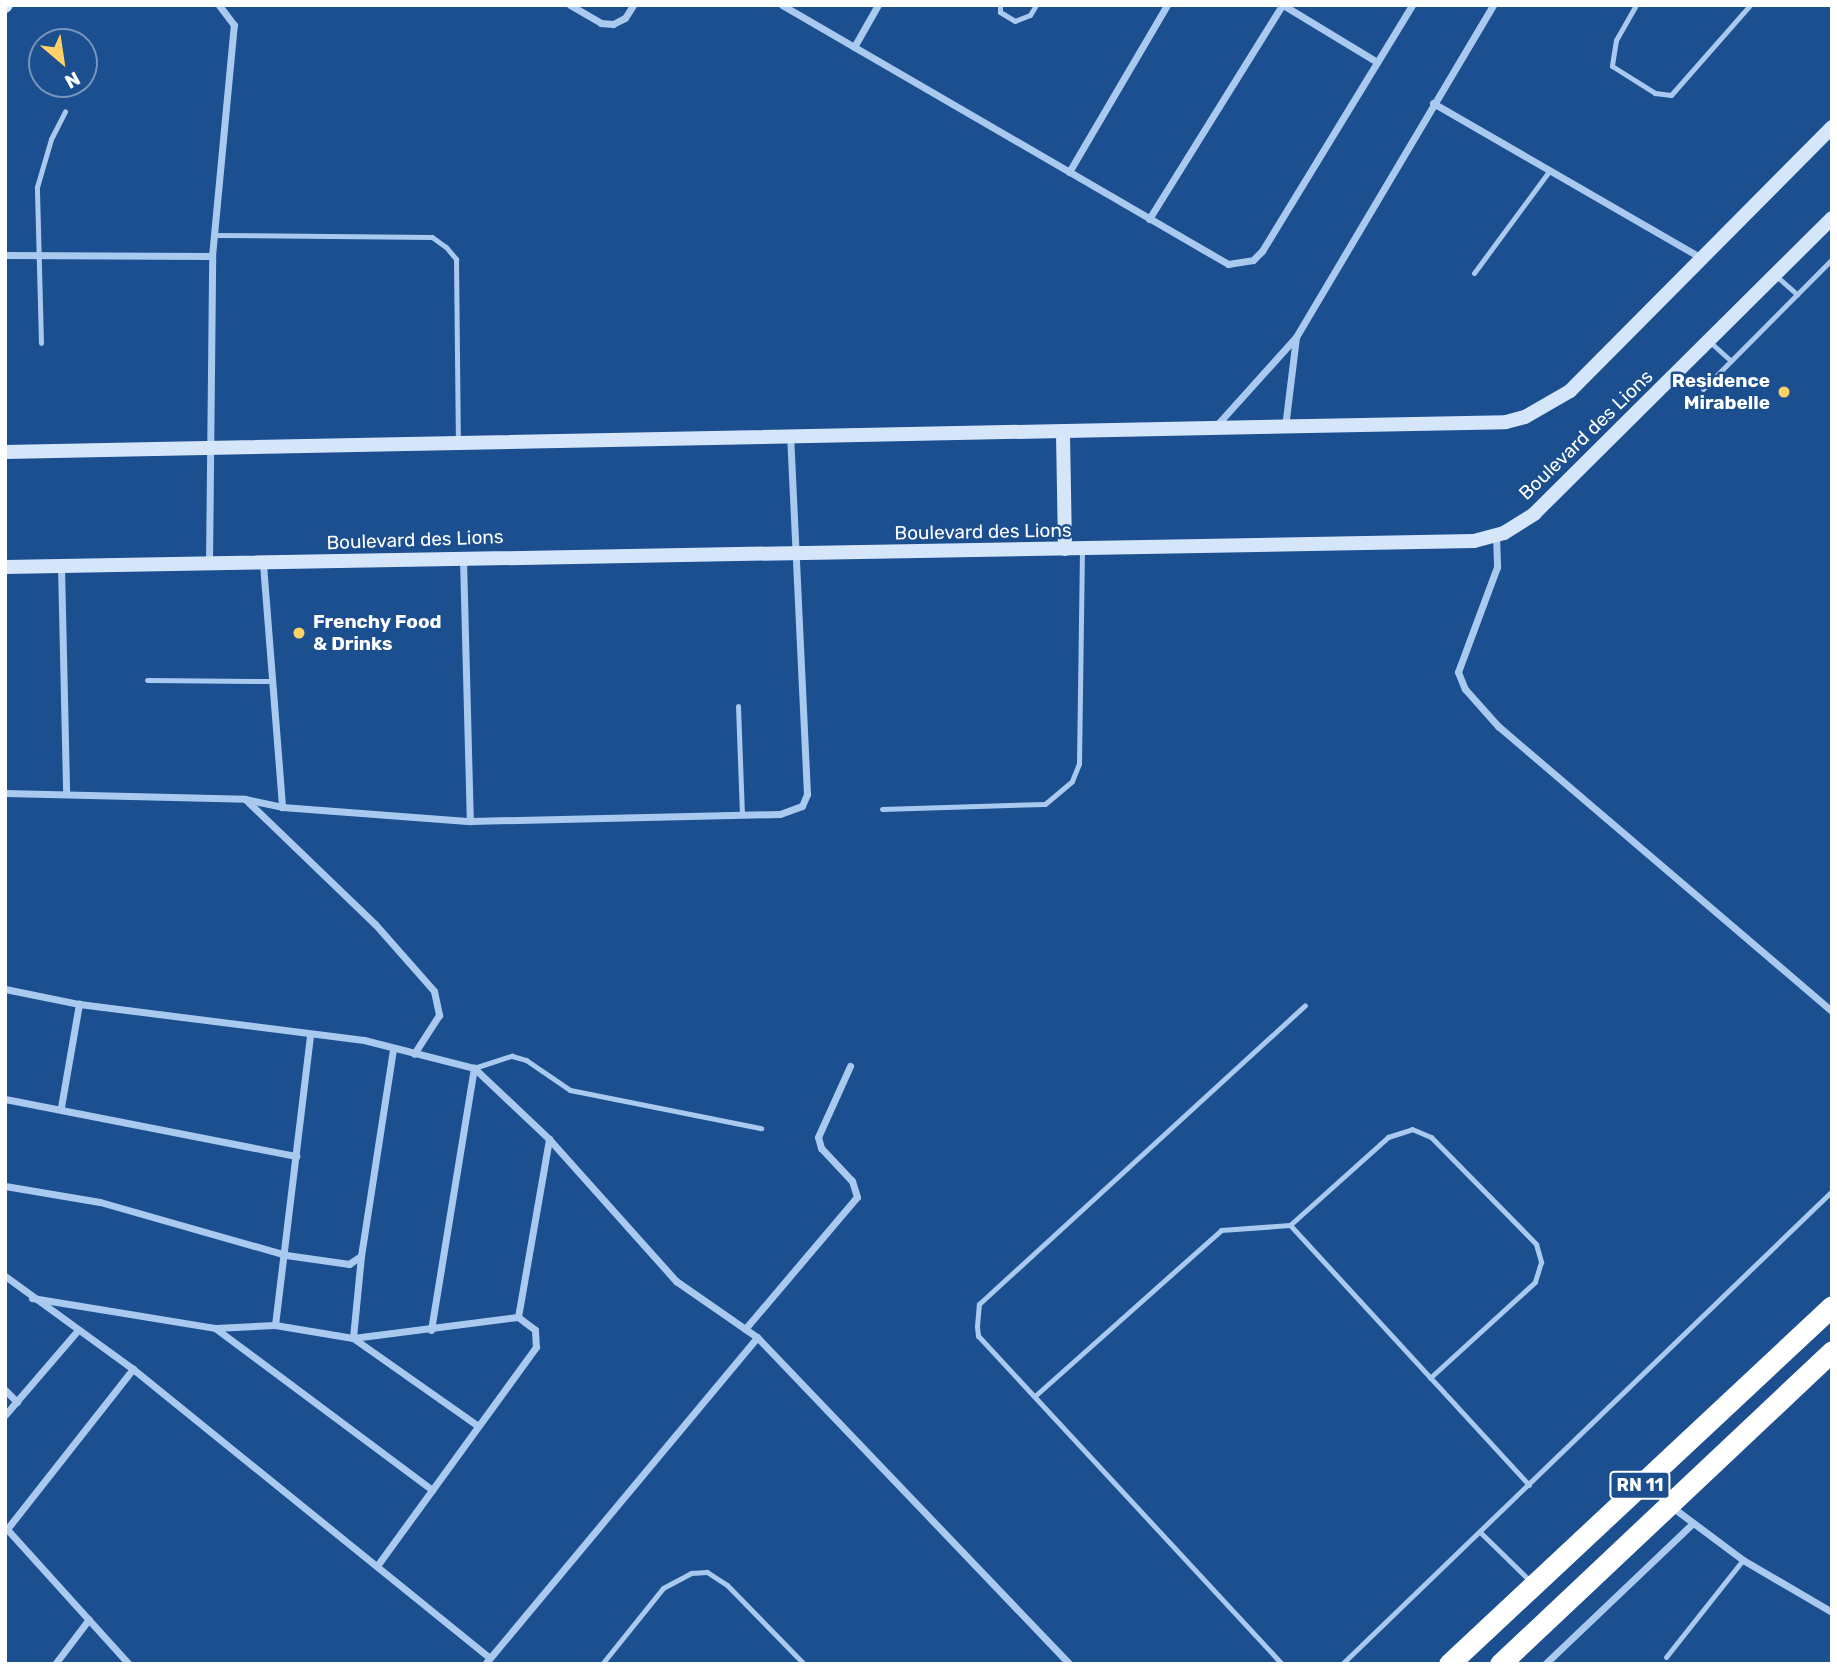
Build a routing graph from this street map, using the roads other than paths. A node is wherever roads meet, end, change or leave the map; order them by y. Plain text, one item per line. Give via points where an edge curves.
1 (219, 5) edge
2 (569, 5) edge
3 (633, 5) edge
4 (782, 5) edge
5 (878, 5) edge
6 (1000, 5) edge
7 (1036, 5) edge
8 (1167, 5) edge
9 (1282, 5) edge
10 (1412, 5) edge
11 (1493, 5) edge
12 (1636, 5) edge
13 (1751, 5) edge
14 (854, 47) junction
15 (1377, 62) junction
16 (1433, 103) junction
17 (65, 111) dead end
18 (1832, 127) edge
19 (1550, 170) junction
20 (1069, 172) junction
21 (1832, 218) edge
22 (1149, 219) junction
23 (214, 235) junction
24 (5, 255) edge
25 (37, 255) junction
26 (212, 256) junction
27 (1703, 259) junction
28 (1832, 260) edge
29 (1474, 273) dead end
30 (1774, 275) junction
31 (1797, 295) junction
32 (1296, 337) junction
33 (1709, 341) junction
34 (41, 343) dead end
35 (1731, 361) junction
36 (1703, 389) dead end
37 (1285, 429) junction
38 (1212, 431) junction
39 (1063, 433) junction
40 (790, 438) junction
41 (458, 443) junction
42 (209, 447) junction
43 (5, 452) edge
44 (1496, 536) junction
45 (1065, 549) junction
46 (1082, 550) junction
47 (795, 553) junction
48 (463, 557) junction
49 (209, 564) junction
50 (263, 564) junction
51 (61, 566) junction
52 (5, 567) edge
53 (147, 680) dead end
54 (269, 681) junction
55 (738, 706) dead end
56 (5, 793) edge
57 (66, 794) junction
58 (245, 799) junction
59 (282, 807) junction
60 (882, 809) dead end
61 (742, 815) junction
62 (470, 821) junction
63 (5, 989) edge
64 (79, 1004) junction
65 (1305, 1005) dead end
66 (1832, 1011) edge
67 (310, 1035) junction
68 (393, 1050) junction
69 (414, 1055) junction
70 (850, 1066) dead end
71 (474, 1068) junction
72 (5, 1099) edge
73 (61, 1107) junction
74 (761, 1128) dead end
75 (549, 1139) junction
76 (296, 1156) junction
77 (5, 1186) edge
78 (1832, 1191) edge
79 (1290, 1225) junction
80 (286, 1255) junction
81 (361, 1256) junction
82 (5, 1276) edge
83 (32, 1298) junction
84 (1832, 1306) edge
85 (519, 1317) junction
86 (275, 1325) junction
87 (215, 1328) junction
88 (745, 1329) junction
89 (78, 1330) junction
90 (430, 1330) junction
91 (757, 1337) junction
92 (353, 1338) junction
93 (1832, 1351) edge
94 (133, 1369) junction
95 (1430, 1378) junction
96 (5, 1391) edge
97 (1036, 1395) junction
98 (17, 1402) junction
99 (5, 1415) edge
100 (477, 1425) junction
101 (1529, 1485) junction
102 (432, 1490) junction
103 (1669, 1505) junction
104 (1693, 1523) junction
105 (6, 1528) edge
106 (1480, 1532) junction
107 (1743, 1560) junction
108 (377, 1566) junction
109 (1533, 1584) junction
110 (1832, 1612) edge
111 (89, 1619) junction
112 (1666, 1657) dead end
113 (487, 1661) edge
114 (55, 1664) edge
115 (129, 1664) edge
116 (602, 1664) edge
117 (804, 1664) edge
118 (1069, 1664) edge
119 (1282, 1664) edge
120 (1342, 1664) edge
121 (1448, 1664) edge
122 (1500, 1664) edge
123 (1545, 1664) edge

1 - 23 street via 234,25
2 - 3 street via 601,23 613,24 625,18
4 - 14 street
5 - 14 street
6 - 7 lane via 1000,12 1015,21 1030,15
8 - 20 street
9 - 15 street
9 - 22 street
10 - 15 street
11 - 16 street
12 - 13 lane via 1616,40 1612,66 1655,93 1671,95
14 - 20 street
15 - 22 street via 1253,260 1228,264
16 - 19 street
16 - 32 street
17 - 25 lane via 37,187
18 - 27 main road
19 - 27 street
19 - 29 lane
20 - 22 street
21 - 30 main road, Boulevard des Lions
23 - 26 street
23 - 41 lane via 432,237 446,247 456,259
24 - 25 street
25 - 26 street
25 - 34 lane
26 - 42 street
27 - 37 main road via 1570,391 1525,417 1485,425
28 - 31 lane
30 - 31 lane
30 - 33 main road, Boulevard des Lions
31 - 35 lane
32 - 37 street
32 - 38 street
33 - 35 lane
33 - 44 main road, Boulevard des Lions via 1534,514
35 - 36 lane
37 - 38 main road
38 - 39 main road
39 - 40 main road
39 - 45 main road
40 - 41 main road
40 - 47 street
41 - 42 main road
42 - 43 main road
42 - 49 street
44 - 46 main road, Boulevard des Lions via 1474,541
44 - 66 street via 1497,567 1458,672 1465,689 1498,726
45 - 46 main road, Boulevard des Lions
45 - 47 main road, Boulevard des Lions
46 - 60 lane via 1079,764 1072,781 1045,804 1026,807
47 - 48 main road, Boulevard des Lions
47 - 61 street via 807,794 802,806 780,814
48 - 50 main road, Boulevard des Lions
48 - 62 street
49 - 50 main road, Boulevard des Lions
49 - 51 main road, Boulevard des Lions
50 - 54 street
51 - 52 main road, Boulevard des Lions
51 - 57 street
53 - 54 lane
54 - 59 street
55 - 61 lane
56 - 57 street
57 - 58 street
58 - 59 street
58 - 69 street via 375,924 434,991 439,1015
59 - 62 street
61 - 62 street
63 - 64 street
64 - 67 street
64 - 73 street
65 - 97 lane via 979,1304 978,1336
67 - 68 street via 364,1040
67 - 76 street
68 - 69 street
68 - 81 street
69 - 71 street
70 - 88 street via 818,1137 821,1148 852,1181 856,1197
71 - 74 lane via 512,1056 526,1060 570,1090
71 - 75 street
71 - 90 street
72 - 73 street
73 - 76 street
75 - 85 street
75 - 88 street via 677,1281
76 - 80 street
77 - 80 street via 100,1202
78 - 101 lane
79 - 95 lane
79 - 95 lane via 1388,1137 1412,1129 1431,1137 1536,1244 1541,1262 1535,1282
79 - 97 lane via 1221,1230
80 - 81 street via 339,1266
80 - 86 street
81 - 92 street
82 - 83 street
83 - 87 street
83 - 89 street
84 - 109 highway, RN 11
85 - 90 street
85 - 100 street via 535,1329 537,1347
86 - 87 street
86 - 92 street
87 - 102 street
88 - 91 street
89 - 94 street
89 - 98 street
90 - 92 street
91 - 113 street
91 - 118 street
92 - 100 street
93 - 103 highway, RN 11
94 - 105 street
94 - 108 street
95 - 101 lane
96 - 98 street
97 - 119 lane
98 - 99 street
100 - 102 street
101 - 106 lane
102 - 108 street
103 - 104 street
103 - 122 highway, RN 11
104 - 107 street
104 - 123 street
105 - 111 street
106 - 109 lane
106 - 120 lane
107 - 110 street
107 - 112 lane
108 - 113 street
109 - 121 highway, RN 11
111 - 114 street
111 - 115 street
116 - 117 lane via 663,1588 691,1573 707,1572 727,1585

